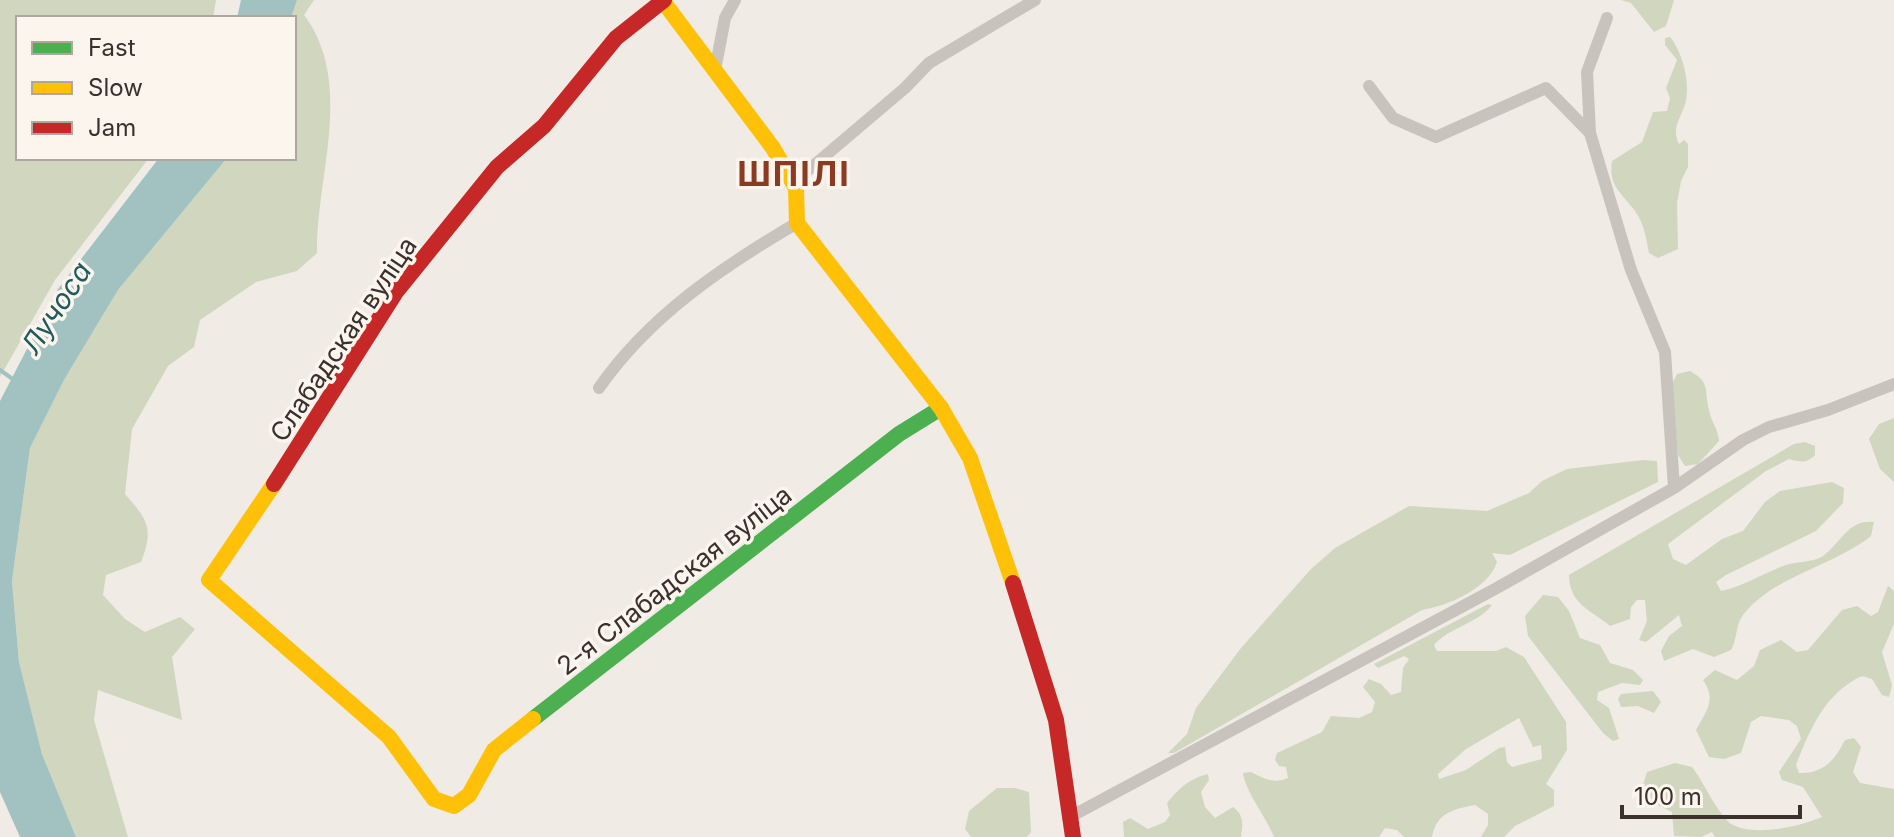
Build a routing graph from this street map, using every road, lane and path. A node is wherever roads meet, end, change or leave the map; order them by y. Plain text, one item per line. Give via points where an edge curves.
1 (663, 0) edge
2 (735, 0) edge
3 (1035, 0) edge
4 (1607, 18) dead end
5 (715, 70) junction
6 (1369, 86) dead end
7 (1590, 133) junction
8 (796, 188) junction
9 (797, 223) junction
10 (1894, 384) edge
11 (599, 388) dead end
12 (941, 408) junction
13 (1674, 488) junction
14 (454, 806) joint
15 (1068, 818) junction
16 (1073, 837) edge

1 - 5 street
1 - 14 street, Слабадская вуліца via 616,38 544,126 497,167 396,292 319,418 209,580 389,737 434,799
2 - 5 street via 725,18
3 - 8 street via 929,63 806,172
4 - 7 street via 1587,72
5 - 8 street
6 - 7 street via 1393,118 1436,137 1546,88
7 - 13 street via 1631,270 1665,352
8 - 9 street
9 - 11 street via 668,311 626,349
9 - 12 street
10 - 13 street via 1769,427
12 - 14 street, 2-я Слабадская вуліца via 899,434 494,750 469,795
12 - 15 street via 970,458 1041,663 1056,720
13 - 15 street
15 - 16 street

